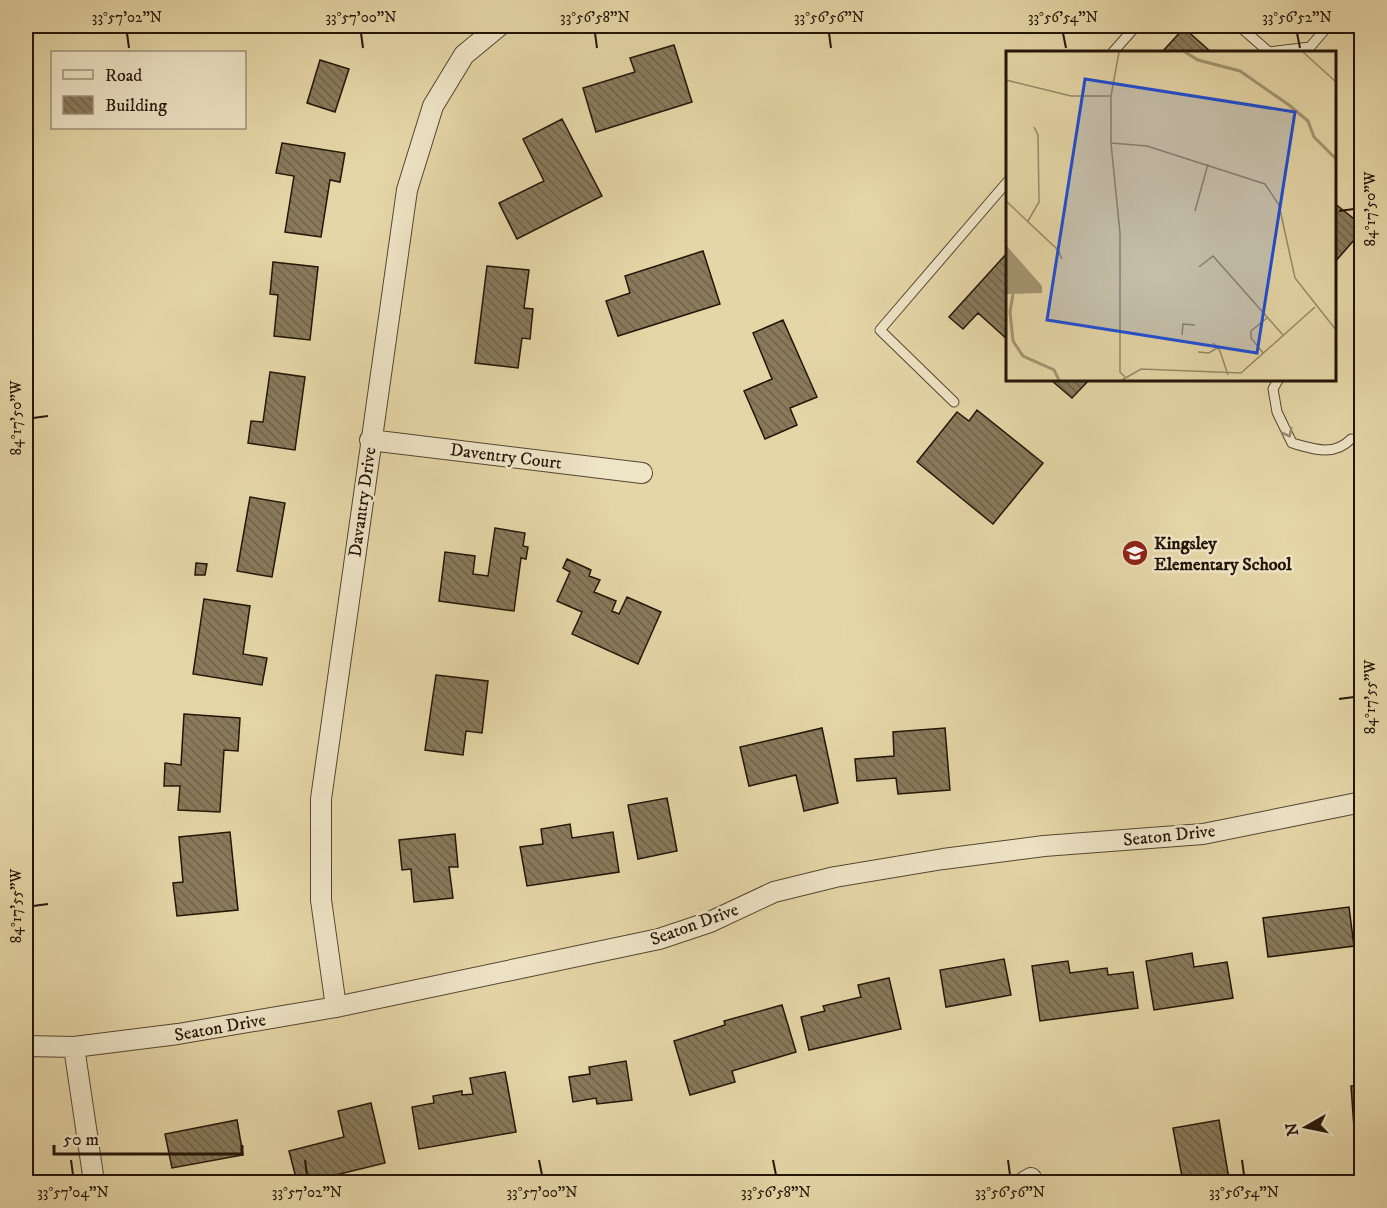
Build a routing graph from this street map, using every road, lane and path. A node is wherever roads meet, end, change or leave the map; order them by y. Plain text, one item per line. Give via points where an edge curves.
1 (499, 26) edge
2 (1136, 26) edge
3 (1239, 26) edge
4 (1328, 26) edge
5 (1114, 51) edge
6 (1268, 51) edge
7 (1277, 51) edge
8 (1006, 183) edge
9 (1277, 381) edge
10 (954, 402) dead end
11 (1351, 439) dead end
12 (370, 440) junction
13 (642, 473) dead end
14 (1362, 802) edge
15 (336, 1006) junction
16 (26, 1046) edge
17 (74, 1047) junction
18 (94, 1182) edge

1 - 12 street, Davantry Drive via 464,55 433,106 407,190
2 - 5 lane
3 - 6 lane
4 - 7 lane via 1310,47
8 - 10 lane via 880,330
9 -> 11 lane via 1273,388 1277,412 1292,443 1321,451 1343,447
12 - 13 street, Daventry Court
12 - 15 street, Davantry Drive via 321,799 321,900
14 - 15 street, Seaton Drive via 1203,834 1044,846 835,877 774,892 710,922 659,939
15 - 17 street, Seaton Drive via 178,1034
16 - 17 street, Seaton Drive
17 - 18 street

